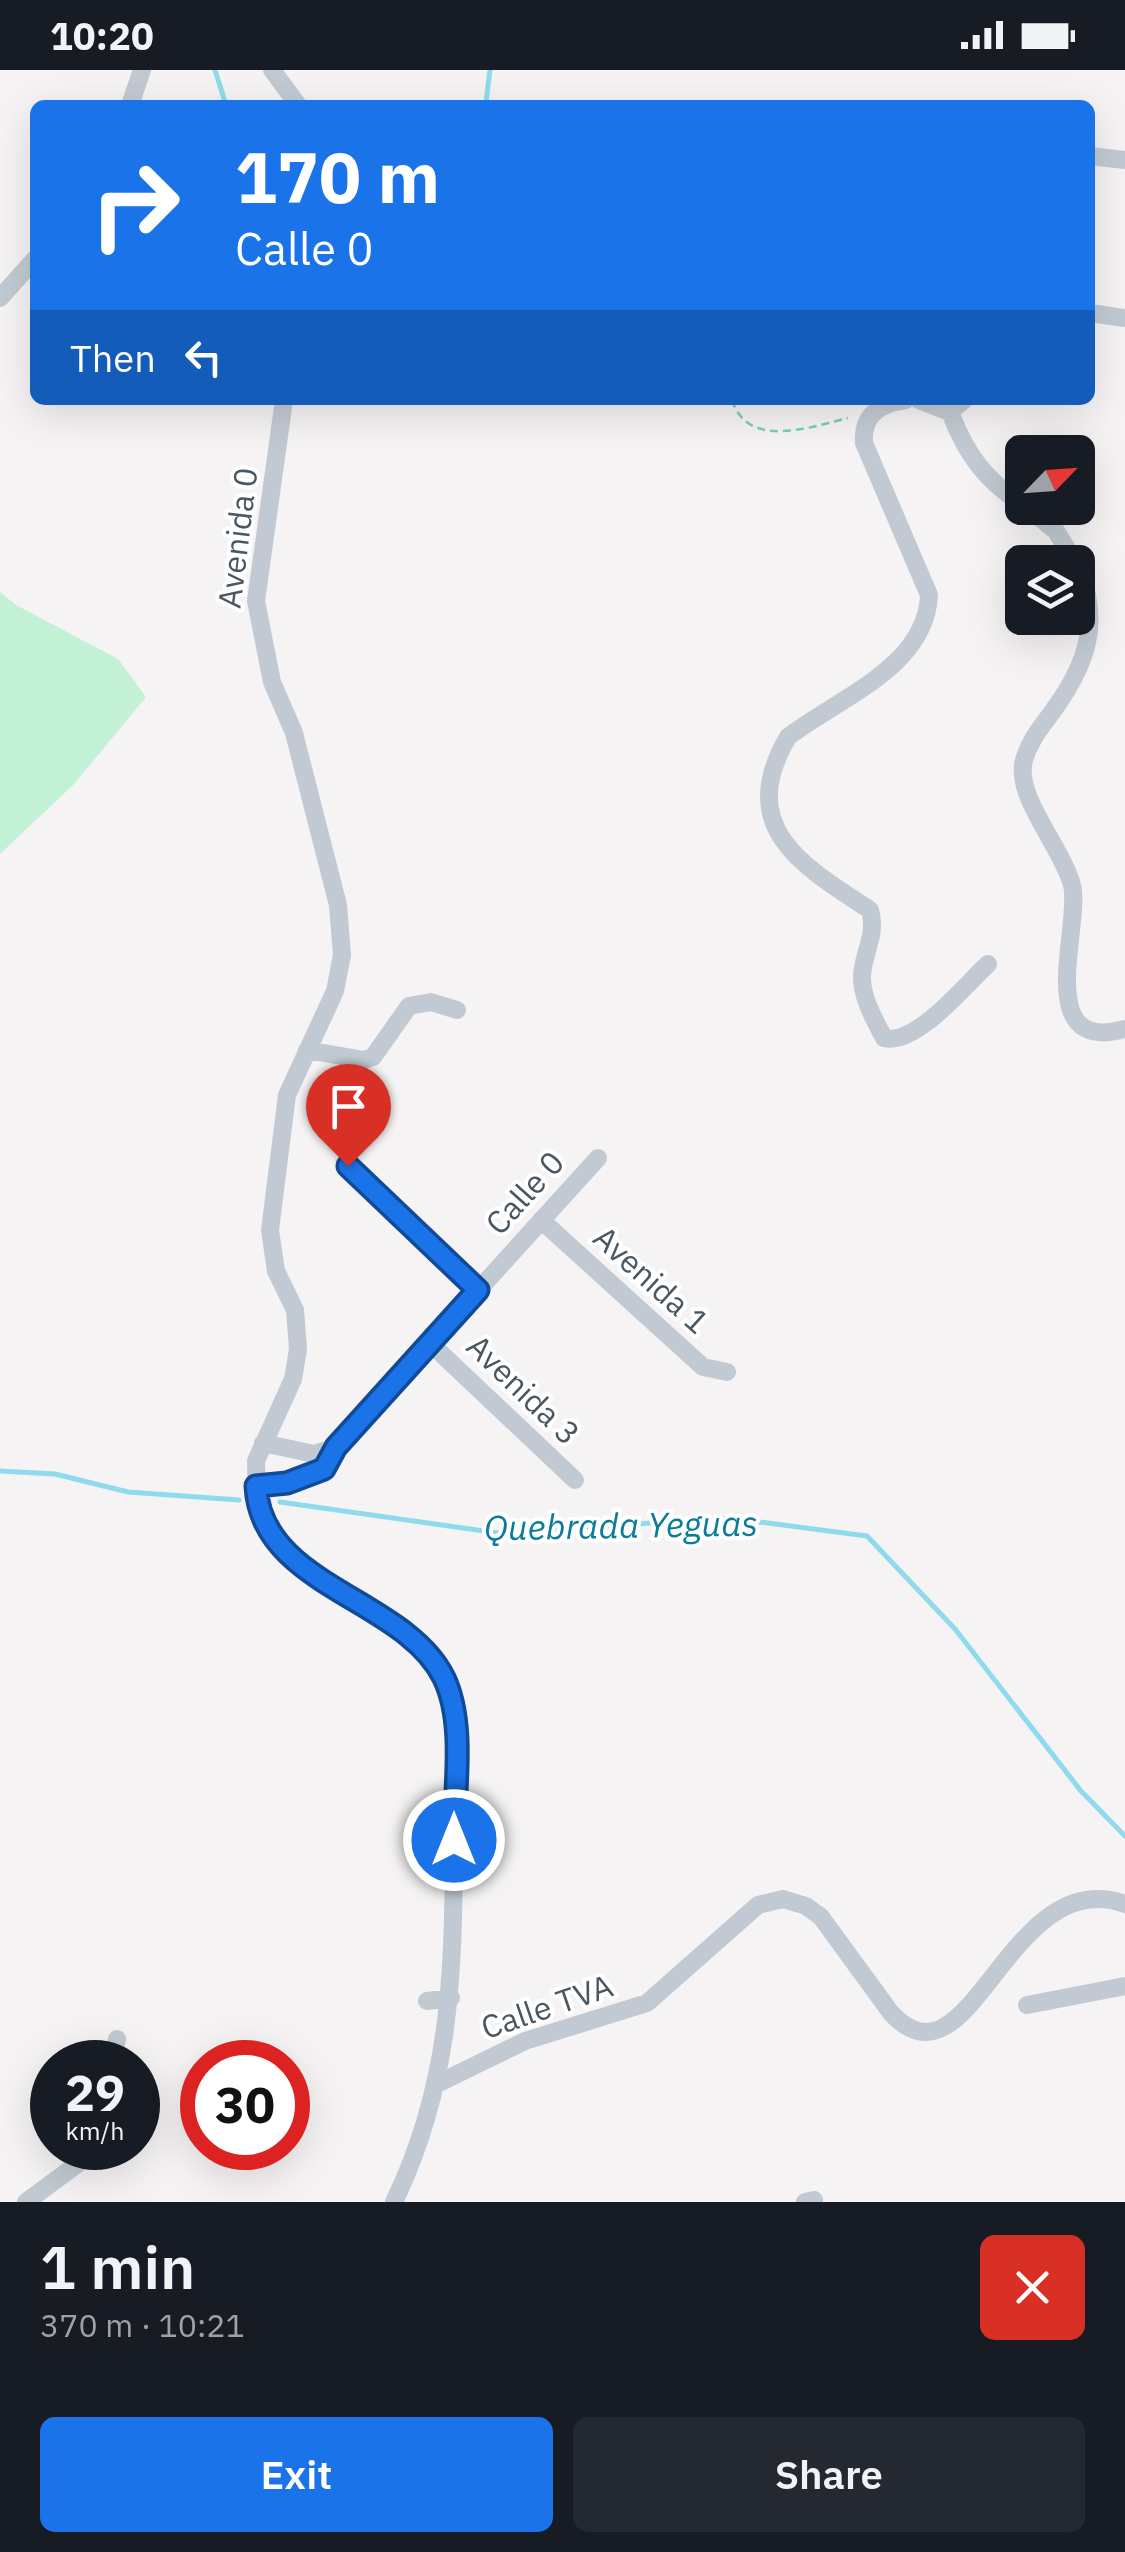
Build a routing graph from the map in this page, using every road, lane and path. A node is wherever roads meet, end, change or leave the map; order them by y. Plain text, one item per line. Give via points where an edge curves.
1 (142, 70) edge
2 (272, 70) edge
3 (132, 100) edge
4 (294, 100) edge
5 (1095, 157) edge
6 (1125, 160) edge
7 (30, 265) edge
8 (0, 298) edge
9 (1095, 314) edge
10 (1125, 318) edge
11 (290, 405) edge
12 (734, 405) edge
13 (887, 405) edge
14 (957, 406) edge
15 (867, 418) junction
16 (1005, 490) edge
17 (1049, 525) edge
18 (1064, 545) edge
19 (1090, 635) edge
20 (252, 673) dead end
21 (272, 682) junction
22 (988, 964) dead end
23 (457, 1010) dead end
24 (1125, 1029) edge
25 (307, 1050) junction
26 (598, 1158) dead end
27 (348, 1166) dead end
28 (541, 1220) junction
29 (478, 1290) junction
30 (430, 1342) junction
31 (727, 1372) dead end
32 (262, 1443) junction
33 (336, 1447) junction
34 (575, 1480) dead end
35 (256, 1486) junction
36 (1125, 1904) edge
37 (1125, 1986) edge
38 (451, 1998) junction
39 (427, 2001) dead end
40 (1027, 2005) dead end
41 (437, 2084) junction
42 (70, 2170) edge
43 (26, 2202) edge
44 (394, 2202) edge

1 - 3 street
2 - 4 street
5 - 6 street
7 - 8 street
9 - 10 street
11 - 21 street, Avenida 0 via 256,602
12 - 15 path via 740,418 766,432
13 - 15 street
14 - 16 street via 979,470
15 - 22 street via 864,443 929,595 928,617 900,660 788,738 771,776 773,823 801,864 870,910 875,927 862,976 884,1038 913,1034
17 - 18 street
19 - 24 street via 1072,682 1036,732 1022,783 1073,889 1069,1007 1079,1023 1098,1032
20 - 21 street
21 - 25 street, Avenida 0 via 294,733 338,905 342,955 335,990
23 - 25 street via 431,1002 409,1006 382,1051 364,1060
25 - 32 street, Avenida 0 via 288,1095 270,1230 276,1271 294,1310 298,1350 292,1380
26 - 28 street, Calle 0
27 - 29 street
28 - 29 street, Calle 0
28 - 31 street, Avenida 1 via 702,1367
29 - 30 street, Calle 0
30 - 33 street, Calle 0
30 - 34 street, Avenida 3
32 - 33 street via 314,1454
32 - 35 street, Avenida 0
33 - 35 street, Calle 0 via 324,1469 306,1478
35 - 38 street via 262,1518 283,1549 422,1648 446,1682 455,1725
36 - 41 street, Calle TVA via 1088,1899 1051,1910 973,2004 946,2028 921,2034 892,2013 821,1917 783,1899 758,1905 646,2003 525,2041
37 - 40 street
38 - 39 street
38 - 41 street
41 - 44 street via 420,2148
42 - 43 street

